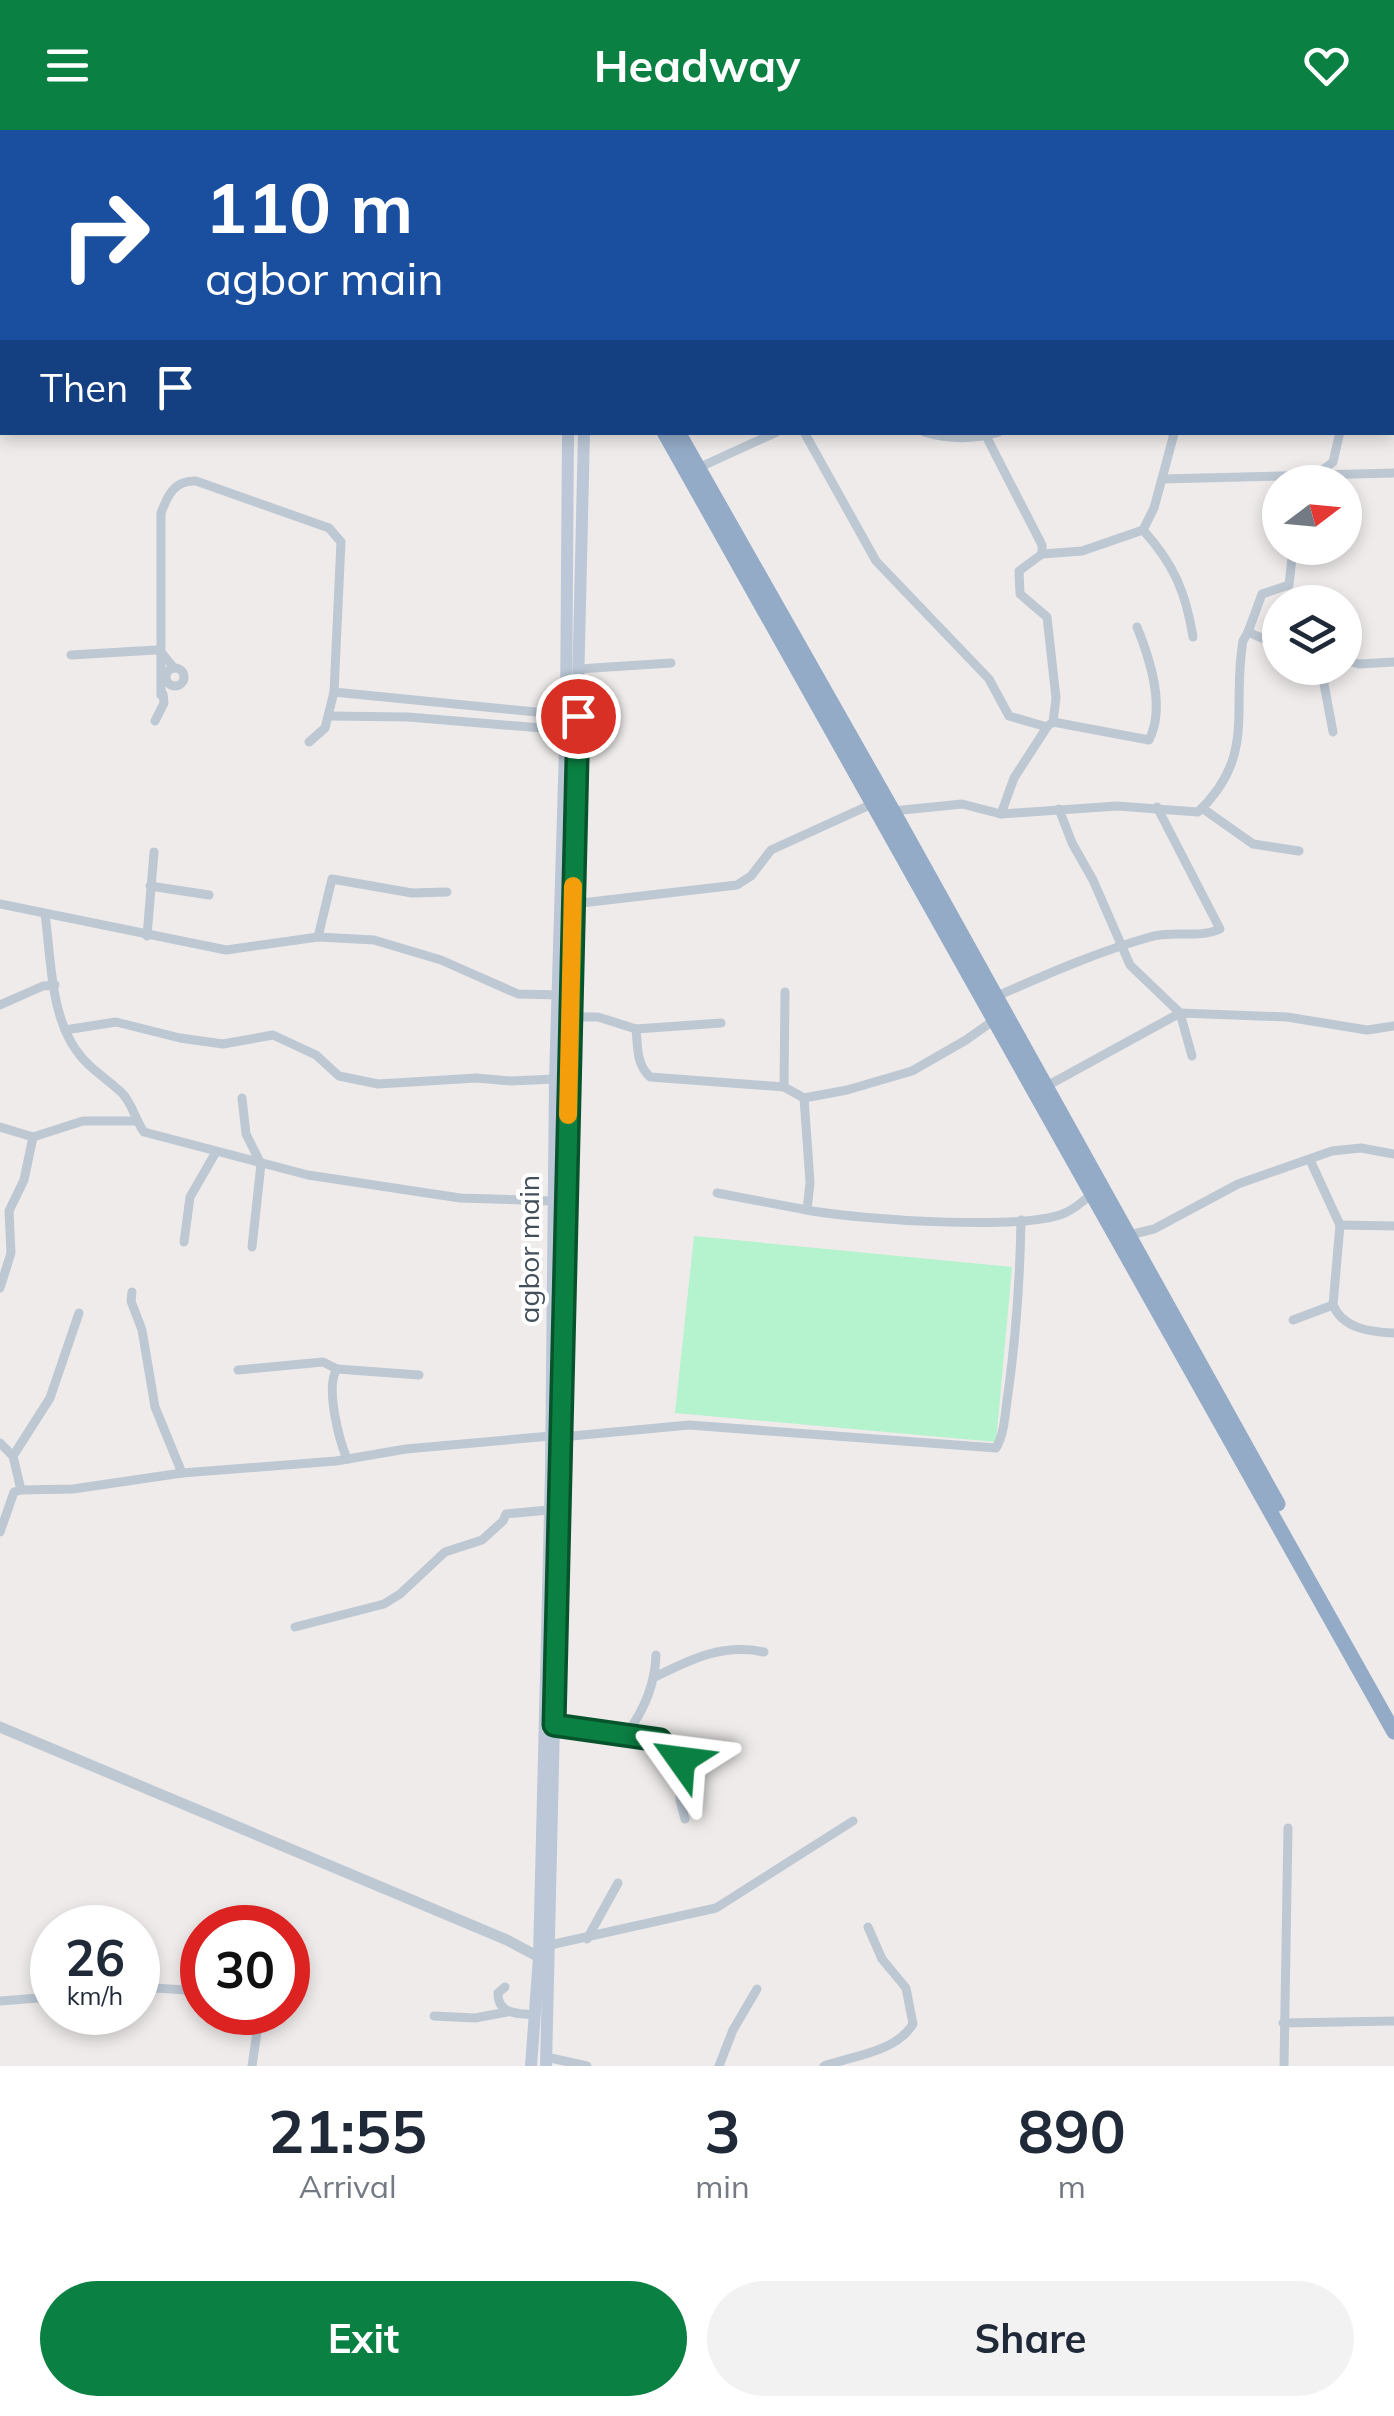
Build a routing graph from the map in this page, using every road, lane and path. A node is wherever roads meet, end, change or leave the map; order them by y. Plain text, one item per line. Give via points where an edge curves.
1 (568, 435) edge
2 (584, 435) edge
3 (666, 435) edge
4 (680, 435) edge
5 (770, 435) edge
6 (806, 435) edge
7 (934, 435) edge
8 (1174, 435) edge
9 (1339, 435) edge
10 (980, 436) edge
11 (1330, 465) edge
12 (698, 468) junction
13 (1394, 473) edge
14 (1362, 475) edge
15 (1163, 479) junction
16 (1262, 479) edge
17 (1144, 530) junction
18 (1042, 554) junction
19 (1291, 565) edge
20 (1137, 628) dead end
21 (1248, 632) junction
22 (1193, 637) dead end
23 (1262, 638) edge
24 (161, 652) junction
25 (71, 655) dead end
26 (1394, 662) edge
27 (671, 663) dead end
28 (1362, 664) edge
29 (578, 668) junction
30 (1324, 685) edge
31 (334, 692) junction
32 (161, 695) junction
33 (566, 715) junction
34 (330, 716) junction
35 (155, 721) dead end
36 (1050, 724) junction
37 (566, 730) junction
38 (1333, 732) dead end
39 (309, 742) dead end
40 (872, 804) junction
41 (1158, 807) junction
42 (1202, 808) junction
43 (1060, 809) junction
44 (893, 811) junction
45 (1001, 814) junction
46 (1299, 851) dead end
47 (154, 852) dead end
48 (150, 886) junction
49 (447, 892) dead end
50 (209, 896) dead end
51 (0, 904) edge
52 (573, 904) junction
53 (44, 914) junction
54 (147, 936) junction
55 (318, 937) junction
56 (1123, 946) junction
57 (55, 984) junction
58 (785, 992) dead end
59 (560, 996) junction
60 (996, 997) junction
61 (0, 1004) edge
62 (1180, 1013) junction
63 (999, 1017) junction
64 (572, 1018) junction
65 (721, 1023) dead end
66 (1394, 1026) edge
67 (65, 1030) junction
68 (636, 1030) junction
69 (1192, 1056) dead end
70 (555, 1079) junction
71 (784, 1087) junction
72 (1045, 1087) junction
73 (242, 1098) dead end
74 (804, 1098) junction
75 (136, 1121) junction
76 (0, 1128) edge
77 (33, 1137) junction
78 (216, 1152) junction
79 (1394, 1154) edge
80 (1310, 1160) junction
81 (261, 1164) junction
82 (717, 1193) dead end
83 (1092, 1194) junction
84 (554, 1201) junction
85 (806, 1210) junction
86 (1021, 1220) junction
87 (1340, 1225) junction
88 (1394, 1226) edge
89 (1129, 1236) junction
90 (184, 1242) dead end
91 (252, 1247) dead end
92 (0, 1288) edge
93 (132, 1292) dead end
94 (1333, 1305) junction
95 (78, 1314) dead end
96 (1294, 1320) dead end
97 (1394, 1333) edge
98 (337, 1369) junction
99 (238, 1370) dead end
100 (419, 1375) dead end
101 (556, 1436) junction
102 (0, 1443) edge
103 (13, 1456) junction
104 (347, 1460) junction
105 (182, 1473) junction
106 (21, 1490) junction
107 (550, 1510) junction
108 (0, 1532) edge
109 (295, 1627) dead end
110 (764, 1652) dead end
111 (656, 1654) dead end
112 (656, 1678) junction
113 (1394, 1714) edge
114 (554, 1725) junction
115 (0, 1727) edge
116 (1394, 1732) edge
117 (627, 1734) junction
118 (685, 1819) dead end
119 (852, 1821) dead end
120 (1288, 1828) dead end
121 (546, 1834) junction
122 (618, 1883) dead end
123 (868, 1927) dead end
124 (587, 1939) junction
125 (550, 1945) junction
126 (539, 1957) junction
127 (505, 1987) dead end
128 (757, 1989) dead end
129 (30, 1999) edge
130 (0, 2001) edge
131 (507, 2012) junction
132 (534, 2014) junction
133 (434, 2016) dead end
134 (1394, 2021) edge
135 (1283, 2023) junction
136 (257, 2035) edge
137 (546, 2061) edge
138 (252, 2066) edge
139 (531, 2066) edge
140 (587, 2066) edge
141 (719, 2066) edge
142 (824, 2066) edge
143 (1284, 2066) edge

1 - 33 main road, agbor main
2 - 29 main road, agbor main
3 - 40 highway
4 - 12 highway
5 - 12 street
6 - 36 street via 876,561 989,679 1009,716
7 - 10 street
8 - 15 street
9 - 11 street
10 - 18 street
12 - 44 highway
13 - 14 street
15 - 16 street
15 - 17 street
17 - 18 street via 1082,551
17 - 22 street via 1186,595
18 - 36 street via 1019,571 1020,594 1046,618 1056,698
19 - 21 street via 1289,585 1262,594
20 - 36 street via 1154,690 1149,740
21 - 23 street
21 - 42 street via 1231,767
24 - 25 street
24 - 31 street via 161,513 174,487 196,480 334,532 342,549
24 - 32 street
24 - 32 street via 174,668 166,677 173,686
26 - 28 street
27 - 29 street
29 - 52 main road, agbor main
30 - 38 street
31 - 33 street
31 - 34 street
32 - 35 street
33 - 37 main road, agbor main
34 - 37 street
34 - 39 street
36 - 45 street via 1014,778
37 - 59 main road, agbor main
40 - 52 street via 771,850 737,886
40 - 63 highway
41 - 42 street
41 - 43 street
41 - 56 street via 1220,928
42 - 46 street via 1254,844
43 - 45 street
43 - 56 street
44 - 45 street via 962,804
44 - 60 highway
47 - 48 street
48 - 50 street
48 - 54 street
49 - 55 street via 332,879
51 - 53 street
52 - 64 main road, agbor main
53 - 54 street
53 - 57 street
54 - 55 street via 226,950
55 - 59 street via 374,940 442,960 518,994
56 - 60 street
56 - 62 street via 1130,965
57 - 61 street
57 - 67 street
58 - 71 street
59 - 70 main road, agbor main
60 - 63 highway
62 - 66 street via 1287,1017 1367,1030
62 - 69 street
62 - 72 street
63 - 72 highway
63 - 74 street via 912,1071
63 - 83 highway
64 - 68 street via 598,1017
64 - 101 main road, agbor main
65 - 68 street
67 - 70 street via 116,1022 223,1044 272,1035 316,1056 338,1076 378,1084
67 - 75 street via 76,1051 123,1093
68 - 71 street via 639,1061 650,1077
70 - 84 main road, agbor main
71 - 74 street
72 - 89 highway
73 - 81 street via 246,1134
74 - 85 street
75 - 77 street via 83,1121
75 - 78 street via 144,1132
76 - 77 street
77 - 92 street via 9,1211 11,1253
78 - 81 street
78 - 90 street via 190,1196
79 - 80 street via 1344,1148
80 - 87 street
80 - 89 street via 1238,1184
81 - 84 street via 460,1198
81 - 91 street
82 - 85 street
83 - 86 street via 1065,1214
83 - 116 highway
84 - 101 main road, agbor main
85 - 86 street via 887,1219
86 - 101 street via 1013,1360 996,1448 689,1425
87 - 88 street
87 - 94 street
89 - 113 highway
93 - 105 street via 155,1407
94 - 96 street
94 - 97 street via 1364,1332
95 - 103 street via 50,1398
98 - 99 street via 323,1362
98 - 100 street
98 - 104 street via 331,1384
101 - 104 street
101 - 107 main road, agbor main
101 - 114 main road, agbor main
102 - 103 street
103 - 106 street
104 - 105 street
105 - 106 street
106 - 108 street via 14,1492
107 - 109 street via 506,1514 482,1540 445,1552 384,1604
107 - 121 main road, agbor main
110 - 112 street via 718,1651
111 - 112 street
112 - 117 street
114 - 117 street
114 - 121 main road, agbor main
115 - 126 street
117 - 118 street via 660,1740 681,1760
119 - 124 street via 716,1908
120 - 135 street
121 - 125 main road, agbor main
121 - 126 main road, agbor main
122 - 124 street
123 - 142 street via 906,1988 913,2024 894,2043
124 - 125 street
125 - 137 main road, agbor main
126 - 132 main road, agbor main
127 - 131 street via 497,1998
128 - 141 street
129 - 130 street
131 - 132 street
131 - 133 street
132 - 139 main road, agbor main
134 - 135 street
135 - 143 street
136 - 138 street
137 - 140 street

